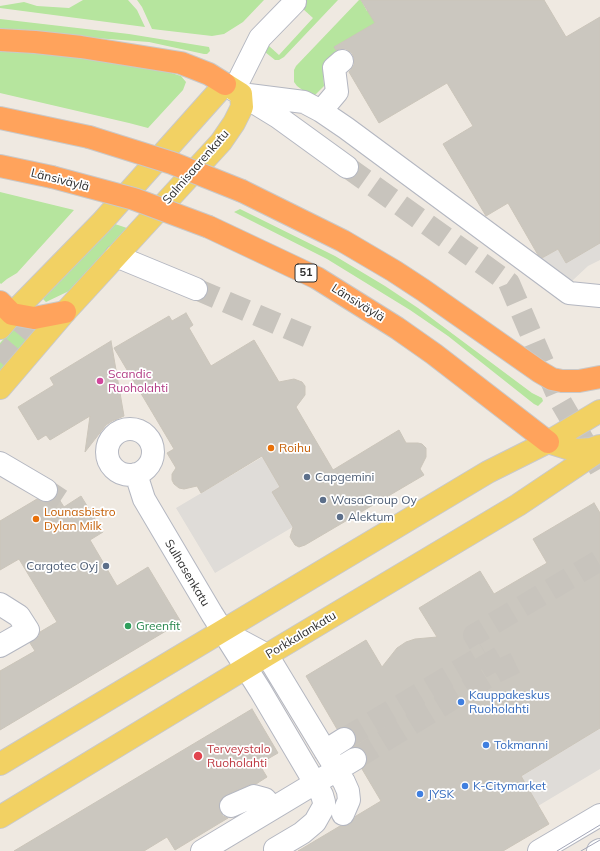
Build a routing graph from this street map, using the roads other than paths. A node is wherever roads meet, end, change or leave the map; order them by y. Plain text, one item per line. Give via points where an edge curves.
1 (295, 2) dead end
2 (0, 40) edge
3 (342, 61) dead end
4 (233, 89) junction
5 (321, 111) junction
6 (0, 118) edge
7 (0, 166) edge
8 (347, 167) tunnel mouth
9 (116, 256) junction
10 (196, 289) tunnel mouth
11 (600, 296) edge
12 (65, 312) junction
13 (4, 315) edge
14 (600, 377) edge
15 (0, 388) edge
16 (600, 410) edge
17 (548, 442) junction
18 (600, 446) edge
19 (600, 450) edge
20 (0, 463) edge
21 (136, 474) dead end
22 (46, 490) tunnel mouth
23 (0, 604) edge
24 (223, 631) junction
25 (0, 646) edge
26 (267, 655) junction
27 (246, 667) junction
28 (344, 740) tunnel mouth
29 (325, 751) junction
30 (355, 759) tunnel mouth
31 (0, 764) edge
32 (336, 770) junction
33 (315, 783) junction
34 (230, 806) dead end
35 (273, 808) junction
36 (343, 814) dead end
37 (600, 815) edge
38 (0, 817) edge
39 (275, 849) dead end
40 (202, 851) edge
41 (540, 851) edge

1 - 4 street via 260,38
2 - 4 highway via 81,47 181,63 204,72
3 - 5 street via 334,68 337,92
4 - 5 street via 304,102
4 - 8 street via 278,117
4 - 9 main road, Salmisaarenkatu via 242,107 221,142
4 - 13 main road via 101,223
5 - 11 street via 568,294
6 - 14 highway, bridge via 89,136 172,163 242,191 343,241 394,271 546,375 562,381
7 - 17 highway, Länsiväylä / 51, bridge via 134,199 209,227 317,278 434,354
9 - 10 street
9 - 12 main road, Salmisaarenkatu
12 - 13 highway via 34,318
12 - 15 main road, Salmisaarenkatu
16 - 17 main road
17 - 18 main road, Länsiväylä / 51 via 578,450
17 - 24 main road via 488,472
19 - 26 main road, Porkkalankatu via 518,505
20 - 22 street
21 - 24 street, Sulhasenkatu via 144,499
23 - 25 street via 18,616 28,630
24 - 26 street
24 - 27 street, Sulhasenkatu
24 - 31 main road
26 - 27 main road, Porkkalankatu
26 - 29 street
27 - 33 street, Sulhasenkatu
27 - 38 main road, Porkkalankatu
28 - 29 street
29 - 32 street
30 - 32 street
32 - 33 street
32 - 36 street via 348,792 349,800
33 - 35 street
33 - 39 street, Sulhasenkatu via 324,806 315,822
34 - 35 street via 254,796 265,799
35 - 40 street
37 - 41 street

